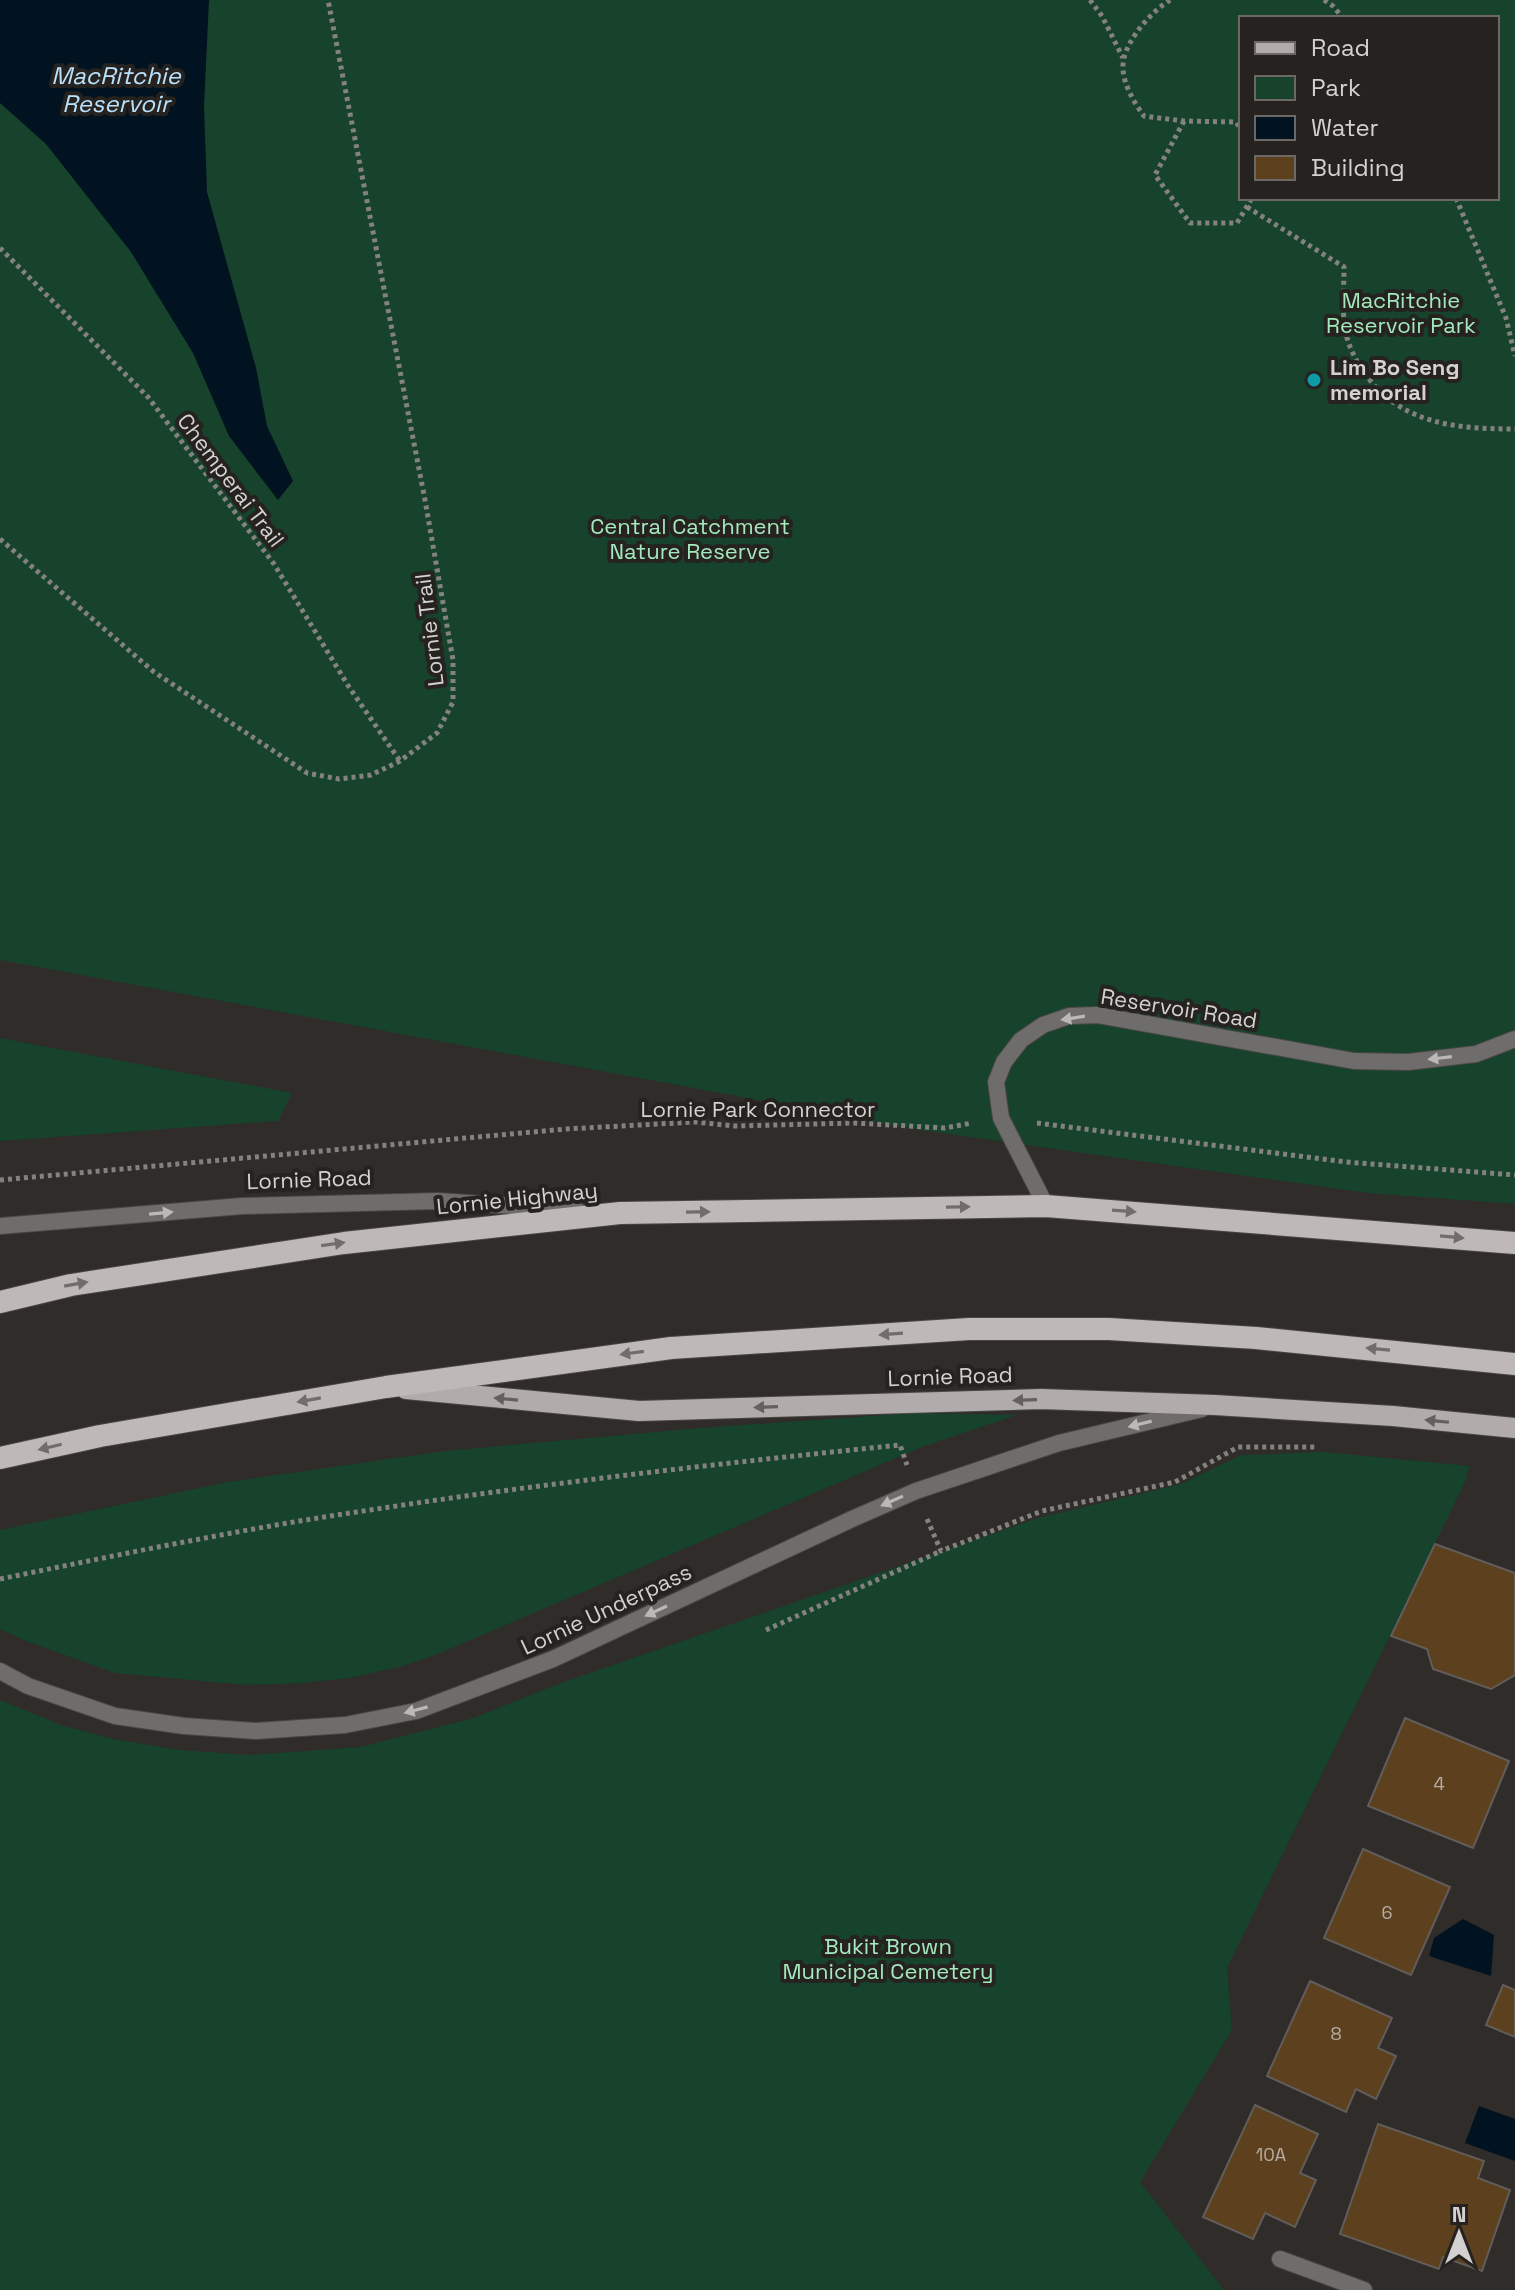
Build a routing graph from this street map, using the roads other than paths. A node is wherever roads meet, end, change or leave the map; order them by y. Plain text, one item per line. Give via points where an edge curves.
1 (1515, 1039) edge
2 (1046, 1206) junction
3 (620, 1213) junction
4 (0, 1226) edge
5 (1515, 1243) edge
6 (0, 1302) edge
7 (1515, 1364) edge
8 (386, 1387) junction
9 (1215, 1405) junction
10 (1515, 1428) edge
11 (0, 1458) edge
12 (0, 1671) edge
13 (1280, 2259) dead end
14 (1364, 2290) edge

1 -> 2 street, Reservoir Road via 1476,1054 1408,1062 1354,1061 1097,1015 1069,1016 1043,1025 1021,1040 996,1082 1001,1118
3 -> 2 highway, Lornie Highway
2 -> 5 highway
4 -> 3 street, Lornie Road via 242,1206 438,1201
6 -> 3 highway, Lornie Highway via 71,1285 344,1243
7 -> 8 highway, Lornie Road via 1256,1338 1109,1329 969,1329 671,1348
9 -> 8 main road, Lornie Road via 1041,1399 639,1411
8 -> 11 highway
10 -> 9 main road, Lornie Road
9 -> 12 street, Lornie Underpass via 1059,1443 916,1491 553,1659 416,1711 345,1725 256,1731 184,1726 115,1716
13 - 14 street

